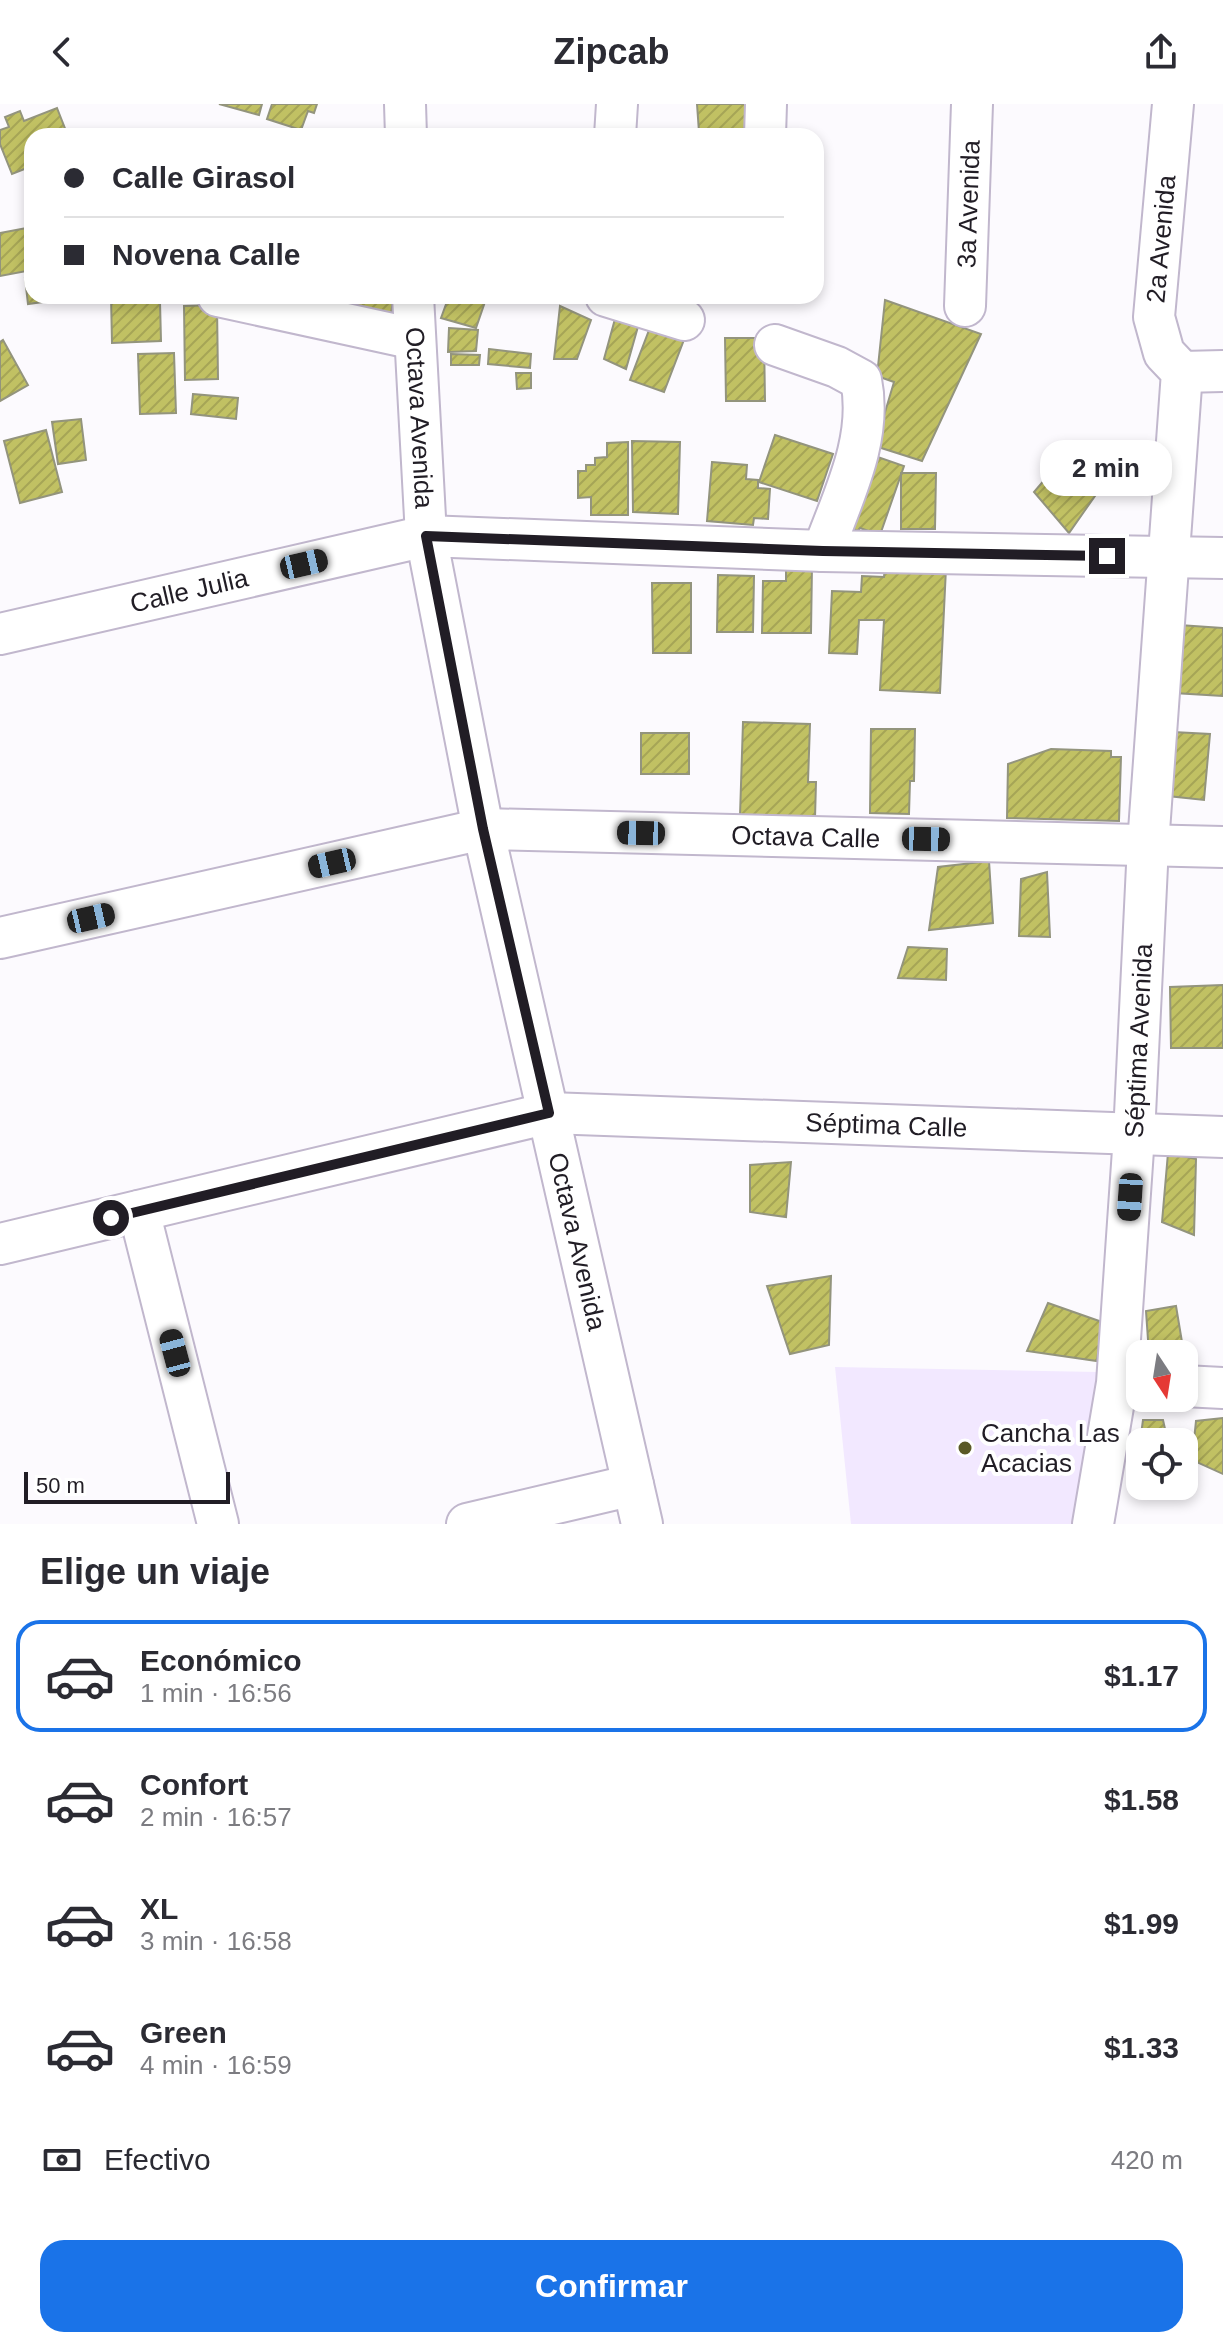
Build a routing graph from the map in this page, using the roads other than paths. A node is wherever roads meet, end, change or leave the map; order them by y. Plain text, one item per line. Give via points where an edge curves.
1 (405, 104) edge
2 (617, 104) edge
3 (766, 104) edge
4 (972, 104) edge
5 (1173, 104) edge
6 (406, 128) edge
7 (616, 128) edge
8 (765, 128) edge
9 (255, 304) edge
10 (413, 304) edge
11 (632, 304) edge
12 (965, 306) dead end
13 (684, 320) dead end
14 (415, 339) junction
15 (775, 345) dead end
16 (1223, 371) edge
17 (1182, 372) junction
18 (426, 536) junction
19 (823, 551) junction
20 (1170, 557) junction
21 (1223, 558) edge
22 (0, 634) edge
23 (483, 829) junction
24 (1148, 845) junction
25 (1223, 847) edge
26 (0, 938) edge
27 (549, 1113) junction
28 (1134, 1135) junction
29 (1223, 1137) edge
30 (139, 1211) junction
31 (0, 1244) edge
32 (1130, 1340) edge
33 (1198, 1387) edge
34 (1223, 1388) edge
35 (1126, 1395) edge
36 (633, 1485) junction
37 (218, 1524) edge
38 (467, 1524) edge
39 (642, 1524) edge
40 (1093, 1524) edge

1 - 6 street
2 - 7 street
3 - 8 street
4 - 12 street, 3a Avenida
5 - 17 street, 2a Avenida via 1154,317 1164,353
9 - 14 street
10 - 14 street, Octava Avenida
11 - 13 street
14 - 18 street, Octava Avenida
15 - 19 street via 861,380 866,403 863,439
16 - 17 street
17 - 20 street
18 - 19 street, Calle Julia
18 - 22 street, Calle Julia
18 - 23 street, Octava Avenida
19 - 20 street, Calle Julia
20 - 21 street, Calle Julia
20 - 24 street, Séptima Avenida
23 - 24 street, Octava Calle
23 - 26 street, Octava Calle
23 - 27 street, Octava Avenida
24 - 25 street, Octava Calle
24 - 28 street, Séptima Avenida
27 - 28 street, Séptima Calle
27 - 30 street, Séptima Calle
27 - 36 street, Octava Avenida
28 - 29 street, Séptima Calle
28 - 32 street, Séptima Avenida
30 - 31 street, Séptima Calle
30 - 37 street
33 - 34 street
35 - 40 street, Séptima Avenida
36 - 38 street
36 - 39 street, Octava Avenida

